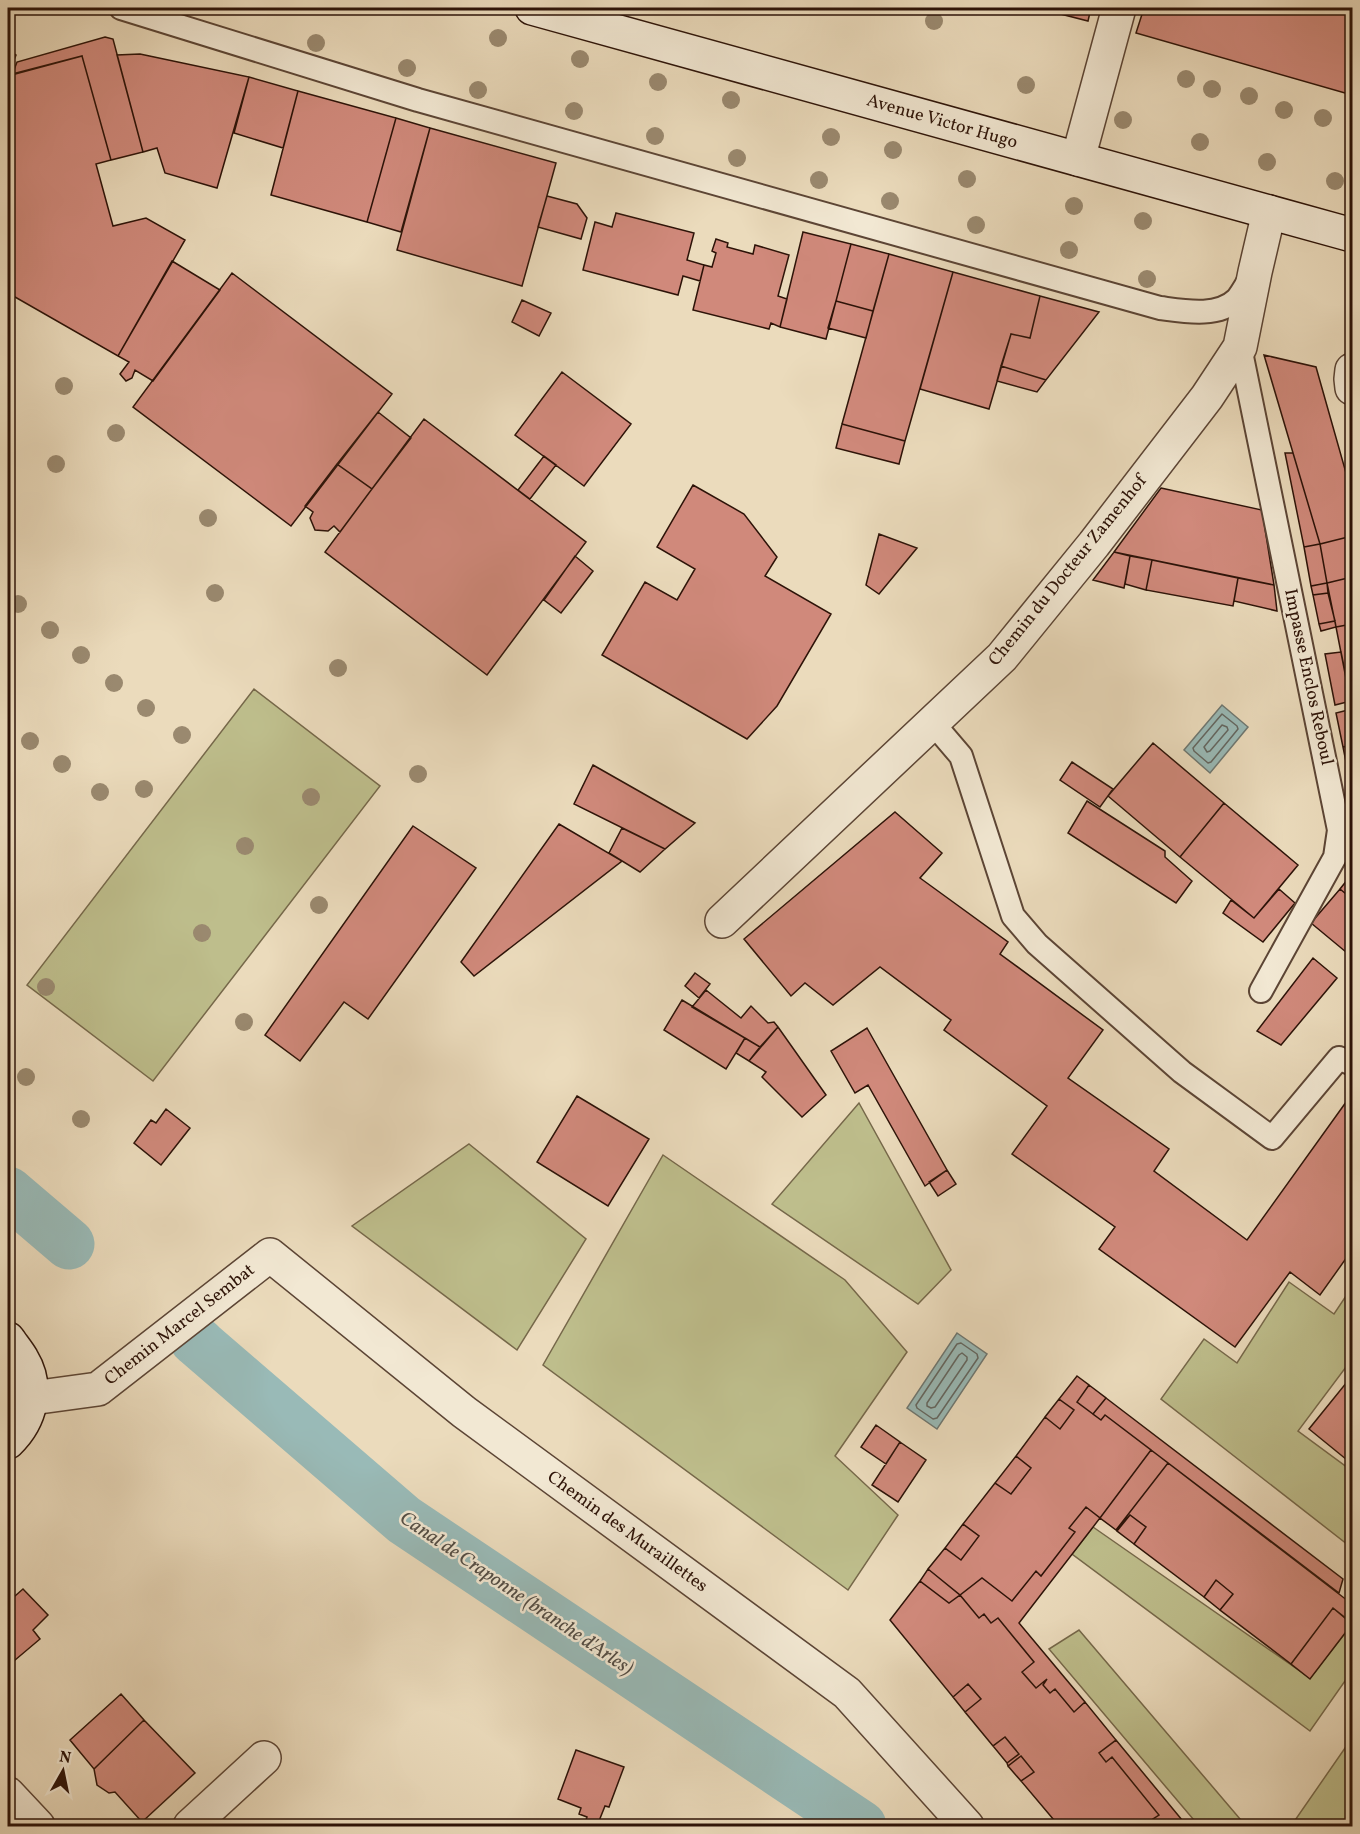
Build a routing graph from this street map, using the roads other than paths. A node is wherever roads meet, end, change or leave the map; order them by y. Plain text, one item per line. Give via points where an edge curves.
1 (121, 8) edge
2 (532, 8) edge
3 (1119, 8) edge
4 (1078, 159) junction
5 (1269, 212) junction
6 (1353, 235) edge
7 (1255, 272) junction
8 (1240, 347) junction
9 (1353, 370) edge
10 (1353, 388) edge
11 (932, 722) junction
12 (722, 921) dead end
13 (1261, 991) dead end
14 (1353, 1064) edge
15 (270, 1255) joint
16 (8, 1339) edge
17 (32, 1398) junction
18 (8, 1442) edge
19 (264, 1758) dead end
20 (8, 1794) edge
21 (38, 1827) edge
22 (190, 1827) edge
23 (967, 1827) edge

1 - 7 lane via 418,100 1160,308 1201,312 1220,308 1237,299
2 - 4 street, Avenue Victor Hugo
3 - 4 street
4 - 5 street, Avenue Victor Hugo
5 - 6 street, Avenue Victor Hugo
5 - 7 street, Chemin du Docteur Zamenhof
7 - 8 street, Chemin du Docteur Zamenhof
8 - 11 street, Chemin du Docteur Zamenhof via 1207,397 1002,657
8 - 13 lane, Impasse Enclos Reboul via 1340,830 1335,857
9 - 10 street
11 - 12 street, Chemin du Docteur Zamenhof
11 - 14 lane via 961,756 1013,916 1037,944 1182,1071 1272,1138 1339,1058
15 - 17 street, Chemin Marcel Sembat via 98,1389
15 - 23 street, Chemin des Muraillettes via 464,1412 847,1693
16 - 17 street via 30,1376
17 - 18 street via 25,1419
19 - 22 street
20 - 21 street

